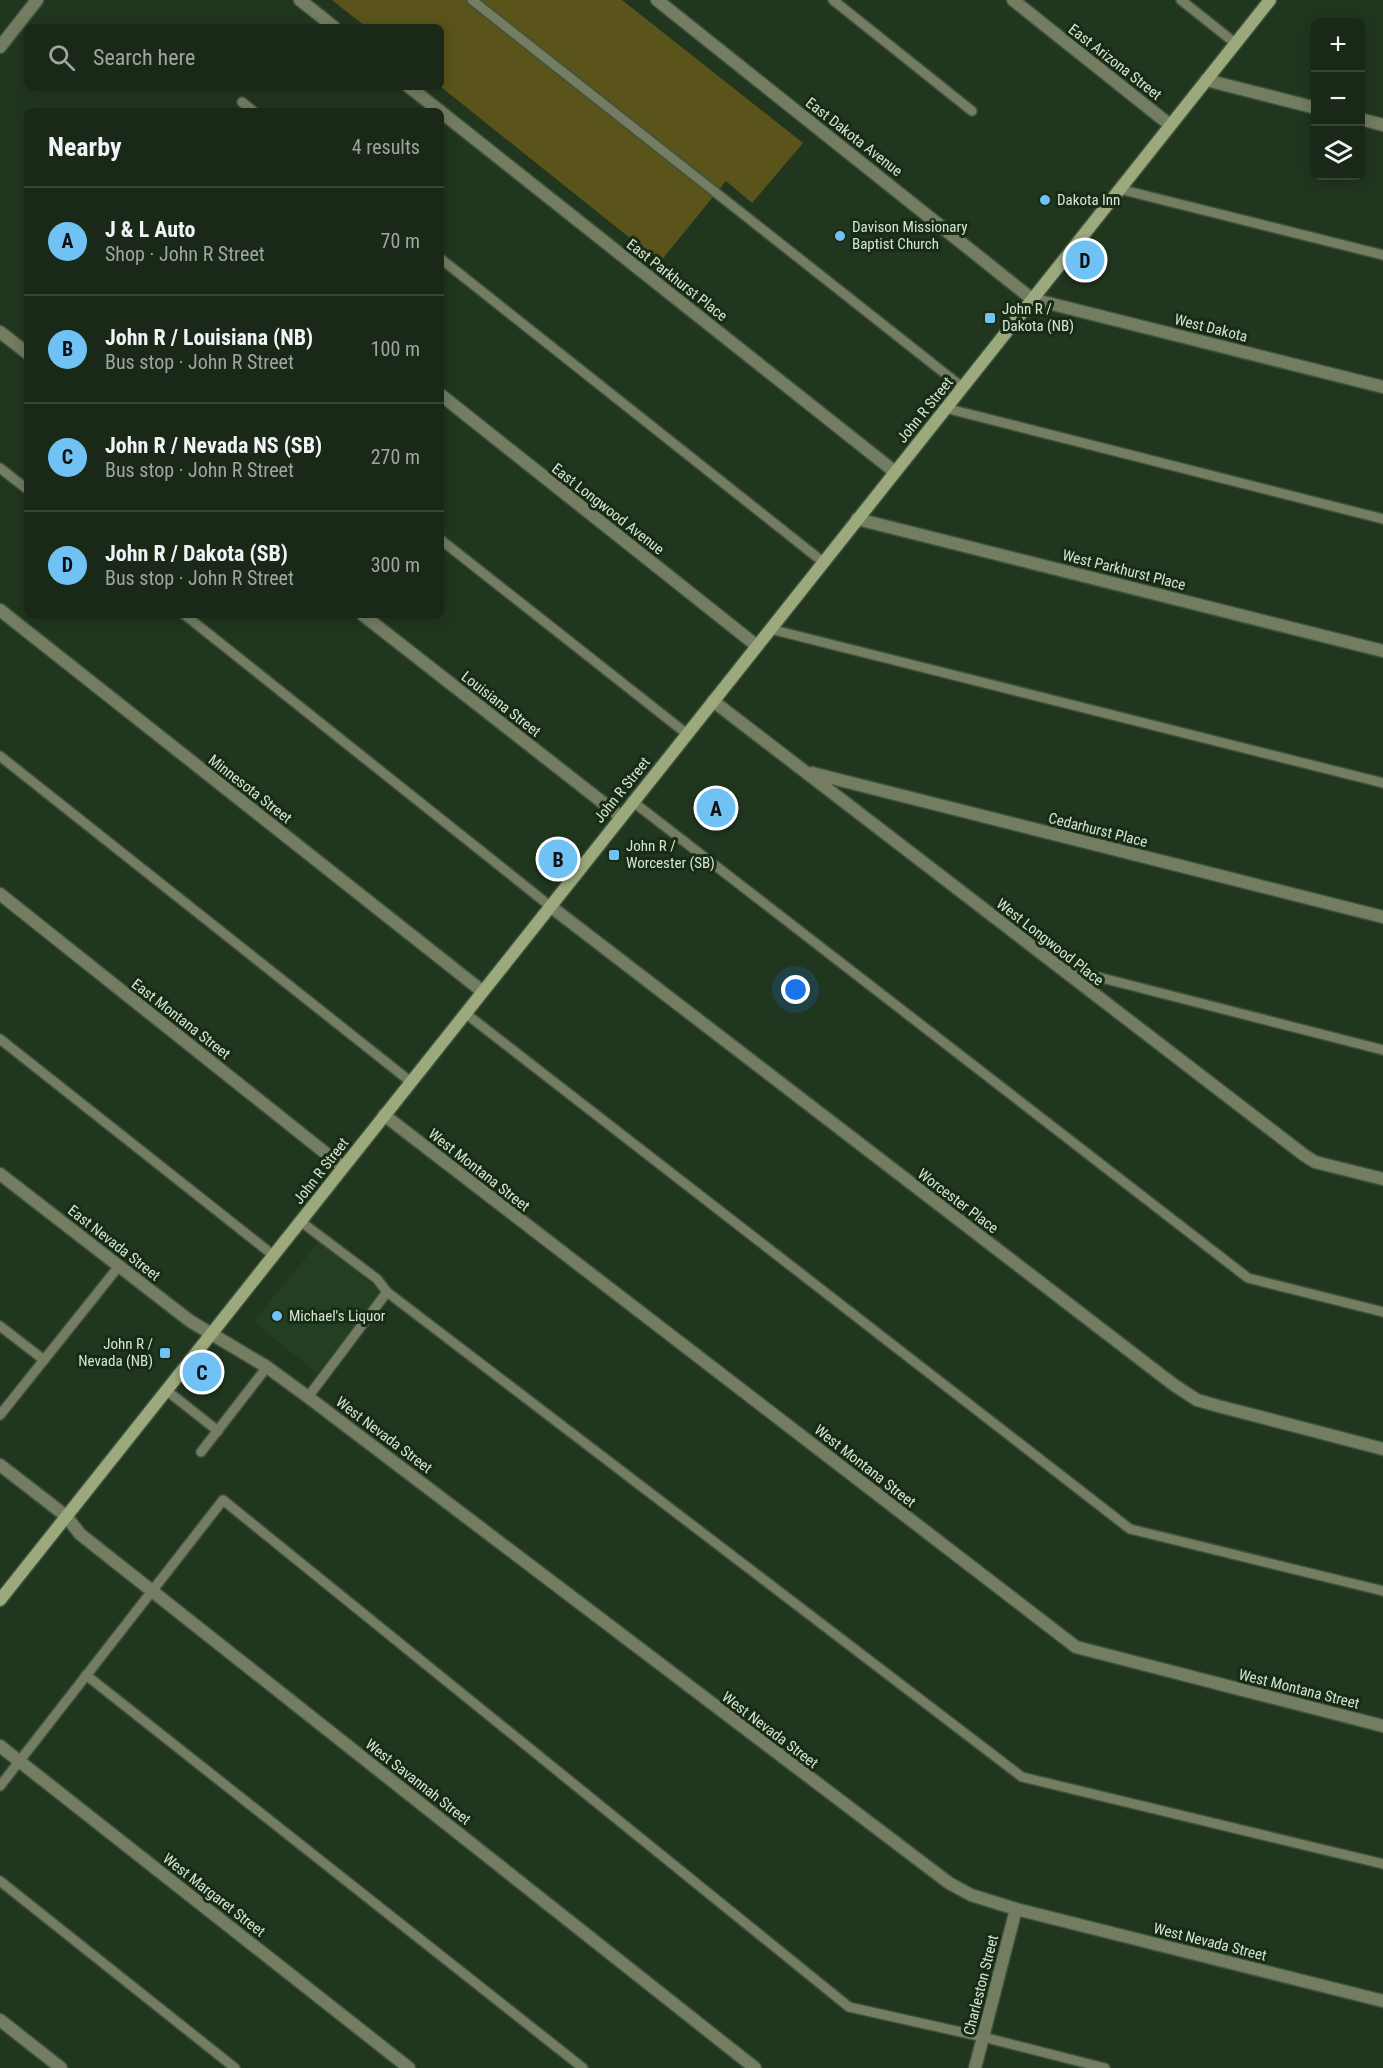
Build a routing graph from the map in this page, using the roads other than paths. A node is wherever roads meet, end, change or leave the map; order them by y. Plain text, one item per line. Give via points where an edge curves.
1 (37, 0) edge
2 (300, 0) edge
3 (471, 0) edge
4 (657, 0) edge
5 (833, 0) edge
6 (1013, 0) edge
7 (1181, 0) edge
8 (1270, 0) edge
9 (330, 24) edge
10 (1235, 43) junction
11 (0, 47) edge
12 (1206, 80) junction
13 (414, 90) edge
14 (242, 102) dead end
15 (1311, 107) edge
16 (249, 108) edge
17 (435, 108) edge
18 (972, 111) dead end
19 (444, 115) edge
20 (1365, 120) edge
21 (1170, 125) junction
22 (1383, 125) edge
23 (1119, 189) junction
24 (1383, 255) edge
25 (444, 261) edge
26 (1032, 299) junction
27 (0, 332) edge
28 (24, 351) edge
29 (962, 387) junction
30 (1383, 387) edge
31 (444, 397) edge
32 (945, 408) junction
33 (0, 468) edge
34 (895, 472) junction
35 (24, 487) edge
36 (857, 519) junction
37 (1383, 519) edge
38 (444, 542) edge
39 (823, 562) junction
40 (0, 610) edge
41 (189, 618) edge
42 (367, 618) edge
43 (770, 629) junction
44 (757, 645) junction
45 (1383, 651) edge
46 (713, 700) junction
47 (687, 734) junction
48 (0, 756) edge
49 (805, 771) junction
50 (1383, 783) edge
51 (632, 801) junction
52 (620, 816) junction
53 (0, 894) edge
54 (550, 906) junction
55 (1383, 917) edge
56 (1059, 967) junction
57 (482, 991) junction
58 (465, 1013) junction
59 (0, 1039) edge
60 (1383, 1050) edge
61 (411, 1082) junction
62 (384, 1115) junction
63 (343, 1167) junction
64 (0, 1174) edge
65 (1383, 1179) edge
66 (300, 1221) junction
67 (273, 1255) junction
68 (118, 1266) junction
69 (387, 1292) junction
70 (1383, 1312) edge
71 (0, 1326) edge
72 (210, 1335) junction
73 (44, 1360) junction
74 (267, 1367) junction
75 (166, 1390) junction
76 (308, 1397) junction
77 (0, 1415) edge
78 (218, 1431) junction
79 (1383, 1449) edge
80 (201, 1452) dead end
81 (0, 1465) edge
82 (66, 1516) junction
83 (152, 1591) junction
84 (1383, 1591) edge
85 (0, 1600) edge
86 (86, 1675) junction
87 (1383, 1726) edge
88 (0, 1746) edge
89 (20, 1761) junction
90 (0, 1786) edge
91 (1383, 1864) edge
92 (0, 1881) edge
93 (1016, 1909) junction
94 (1383, 2001) edge
95 (0, 2020) edge
96 (983, 2037) junction
97 (61, 2068) edge
98 (235, 2068) edge
99 (409, 2068) edge
100 (583, 2068) edge
101 (755, 2068) edge
102 (975, 2068) edge
103 (1105, 2068) edge

1 - 11 street
2 - 9 street
3 - 29 lane
4 - 26 street, East Dakota Avenue
5 - 18 lane
6 - 21 street, East Arizona Street
7 - 10 lane
8 - 10 main road, John R Street
10 - 12 main road, John R Street
12 - 15 street
12 - 21 main road, John R Street
13 - 17 street, East Parkhurst Place
14 - 16 lane
19 - 34 street, East Parkhurst Place
20 - 22 street
21 - 23 main road, John R Street
23 - 24 lane
23 - 26 main road, John R Street
25 - 39 lane
26 - 29 main road, John R Street
26 - 30 street, West Dakota
27 - 28 street
29 - 32 main road, John R Street
31 - 44 street, East Longwood Avenue
32 - 34 main road, John R Street
32 - 37 lane
33 - 35 lane
34 - 36 main road, John R Street
36 - 39 main road, John R Street
36 - 45 street, West Parkhurst Place
38 - 47 lane
39 - 43 main road, John R Street
40 - 57 street, Minnesota Street
41 - 54 lane
42 - 52 street, Louisiana Street
43 - 44 main road, John R Street
43 - 50 lane
44 - 46 main road, John R Street
46 - 47 main road, John R Street
46 - 49 street, West Longwood Place
47 - 51 main road, John R Street
48 - 61 lane
49 - 55 street, Cedarhurst Place
49 - 56 street, West Longwood Place
51 - 52 main road, John R Street
51 - 70 lane via 1248,1278
52 - 54 main road, John R Street
53 - 63 street, East Montana Street
54 - 57 main road, John R Street
54 - 79 street, Worcester Place via 1197,1400
56 - 60 lane
56 - 65 street, West Longwood Place via 1304,1155 1315,1162
57 - 58 main road, John R Street
58 - 61 main road, John R Street
58 - 84 lane via 1130,1529
59 - 67 lane
61 - 62 main road, John R Street
62 - 63 main road, John R Street
62 - 87 street, West Montana Street via 1076,1647
63 - 66 main road, John R Street
64 - 68 street, East Nevada Street
66 - 67 main road, John R Street
66 - 69 lane via 377,1279
67 - 72 main road, John R Street
68 - 72 street, East Nevada Street
68 - 73 lane
69 - 76 lane
69 - 91 lane via 1022,1777
71 - 73 lane
72 - 74 street, West Nevada Street
72 - 75 main road, John R Street
73 - 77 lane
74 - 76 street, West Nevada Street
74 - 78 lane
75 - 78 lane
75 - 82 main road, John R Street
76 - 93 street, West Nevada Street via 923,1865 971,1895
78 - 80 lane
81 - 82 street, West Savannah Street
82 - 83 street, West Savannah Street via 80,1534
82 - 85 main road, John R Street
83 - 86 lane
83 - 96 lane via 223,1500 849,2007
83 - 101 street, West Savannah Street
86 - 89 lane
86 - 100 lane
88 - 89 street, West Margaret Street
89 - 90 lane
89 - 99 street, West Margaret Street
92 - 98 lane
93 - 94 street, West Nevada Street
93 - 96 street, Charleston Street
95 - 97 street
96 - 102 street, Charleston Street
96 - 103 lane

